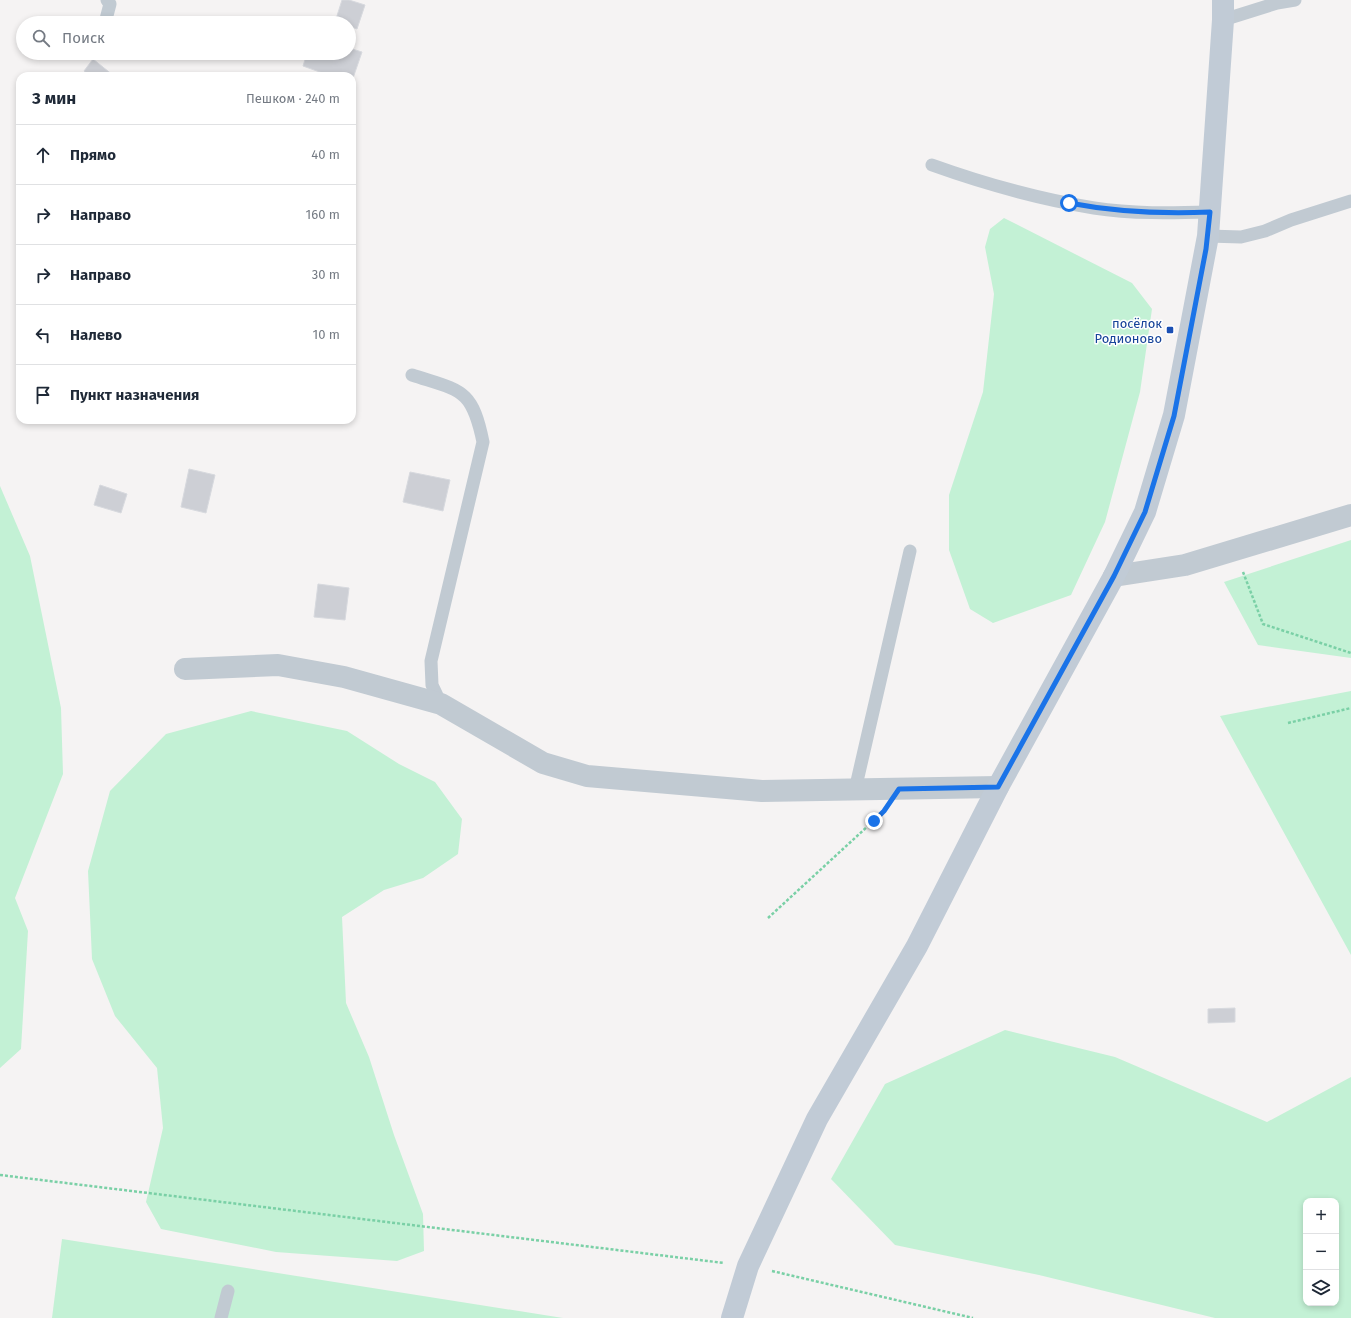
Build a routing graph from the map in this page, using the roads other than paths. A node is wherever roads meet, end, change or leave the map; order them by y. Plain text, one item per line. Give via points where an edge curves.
1 (107, 0) edge
2 (1294, 0) edge
3 (1223, 10) edge
4 (107, 16) edge
5 (932, 165) dead end
6 (1351, 202) edge
7 (1210, 212) junction
8 (1208, 236) junction
9 (412, 375) dead end
10 (1351, 515) edge
11 (910, 551) dead end
12 (1114, 576) junction
13 (185, 670) dead end
14 (441, 704) junction
15 (998, 787) junction
16 (855, 790) junction
17 (228, 1291) dead end
18 (221, 1318) edge
19 (732, 1318) edge

1 - 4 lane via 110,4
2 - 3 lane
3 - 7 street
5 - 7 lane via 983,183 1096,208 1166,213
6 - 8 lane via 1241,237
7 - 8 street
8 - 12 street via 1174,416 1145,512
9 - 14 lane via 458,390 469,400 478,416 483,442 431,661 432,685
10 - 12 street via 1185,565
11 - 16 lane
12 - 15 street
13 - 14 street via 278,665 344,676
14 - 16 street via 543,763 587,776 762,791
15 - 16 street
15 - 19 street via 917,946 817,1119 748,1266
17 - 18 lane

